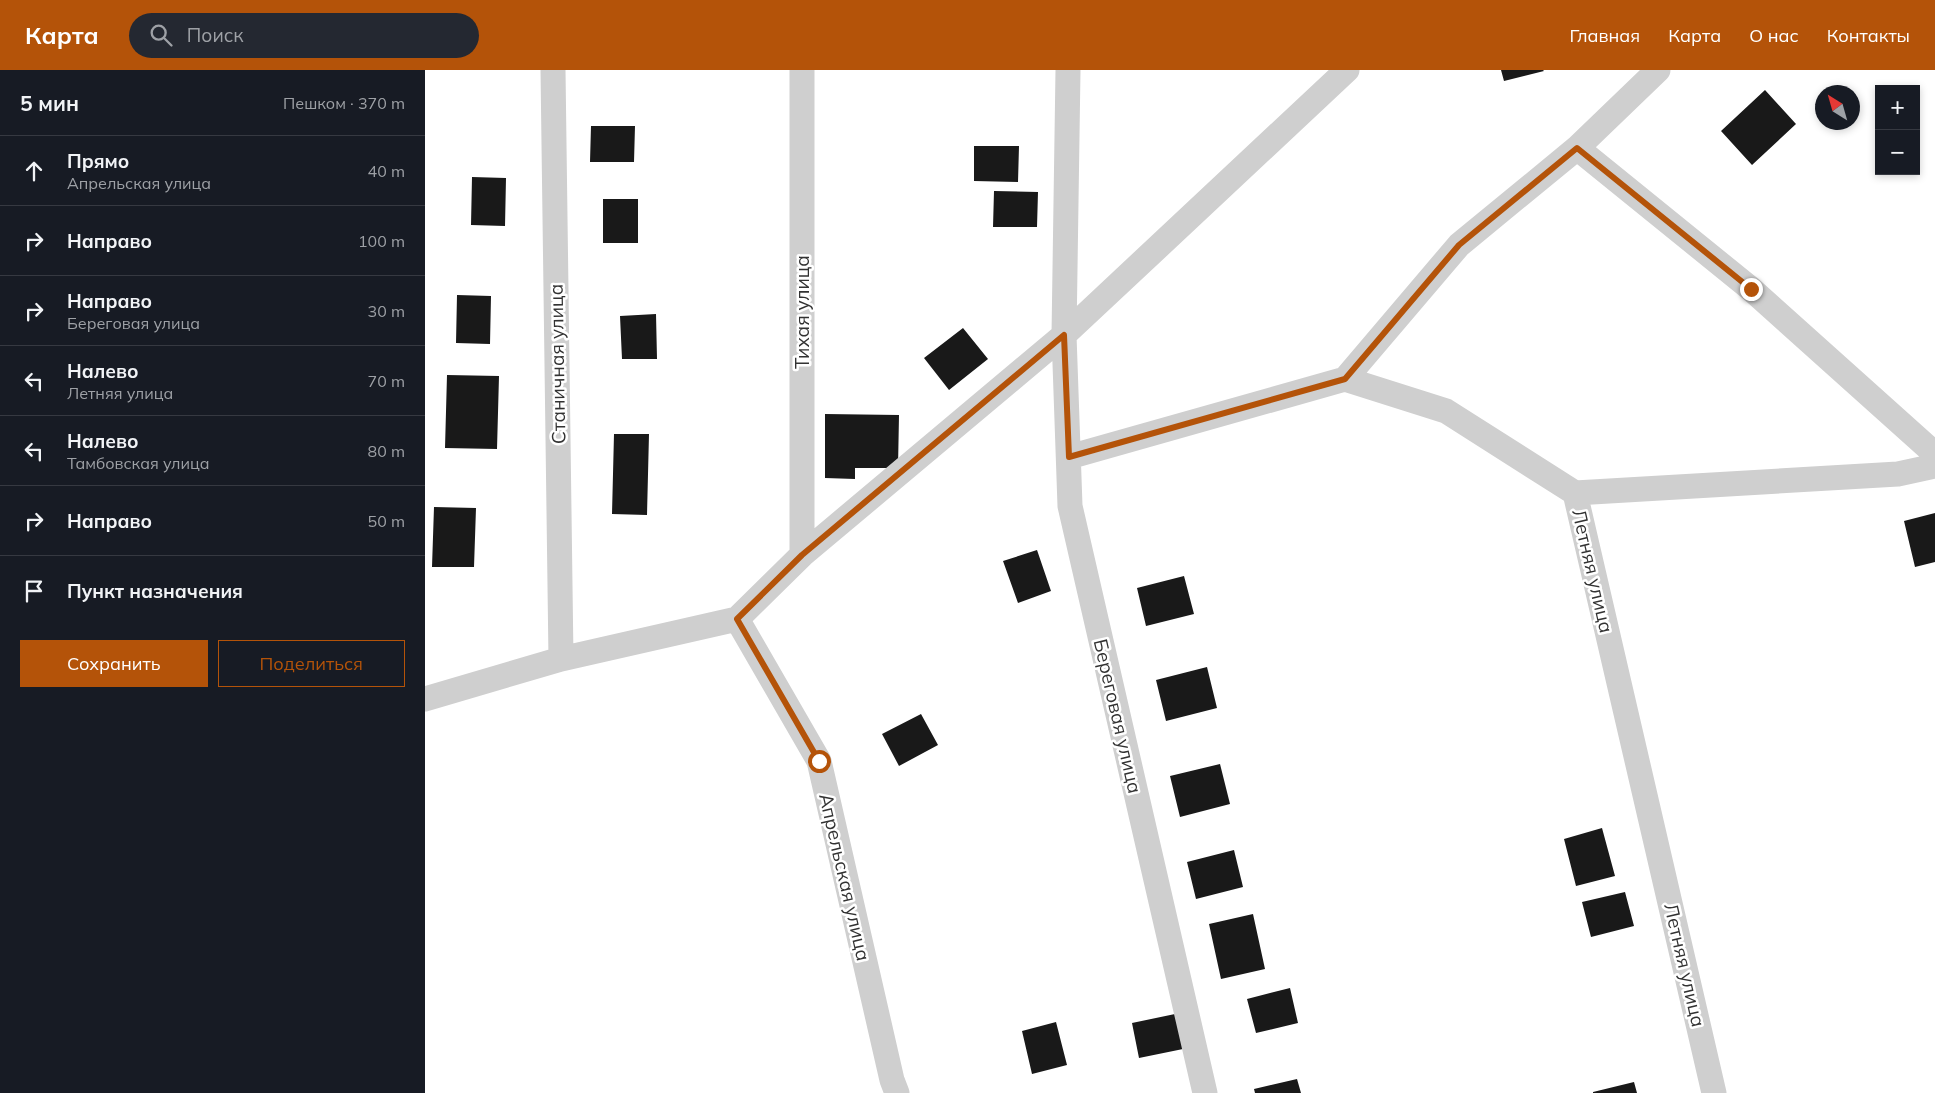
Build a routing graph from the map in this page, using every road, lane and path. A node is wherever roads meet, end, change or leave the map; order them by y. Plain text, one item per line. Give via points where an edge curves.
1 (553, 70) edge
2 (802, 70) edge
3 (1068, 70) edge
4 (1347, 70) edge
5 (1659, 70) edge
6 (1577, 148) junction
7 (1064, 335) junction
8 (1345, 379) junction
9 (1935, 454) edge
10 (1069, 457) junction
11 (1935, 466) edge
12 (1575, 493) junction
13 (802, 555) junction
14 (737, 619) junction
15 (561, 659) junction
16 (425, 699) edge
17 (897, 1093) edge
18 (1205, 1093) edge
19 (1714, 1093) edge

1 - 15 street, Станичная улица
2 - 13 street, Тихая улица
3 - 7 street
4 - 7 street
5 - 6 street
6 - 8 street via 1459,245
6 - 9 street via 1751,289
7 - 10 street, Береговая улица
7 - 13 street
8 - 10 street
8 - 12 street, Летняя улица via 1446,411
10 - 18 street, Береговая улица via 1070,506
11 - 12 street via 1898,474
12 - 19 street, Летняя улица
13 - 14 street
14 - 15 street
14 - 17 street, Апрельская улица via 819,761
15 - 16 street

